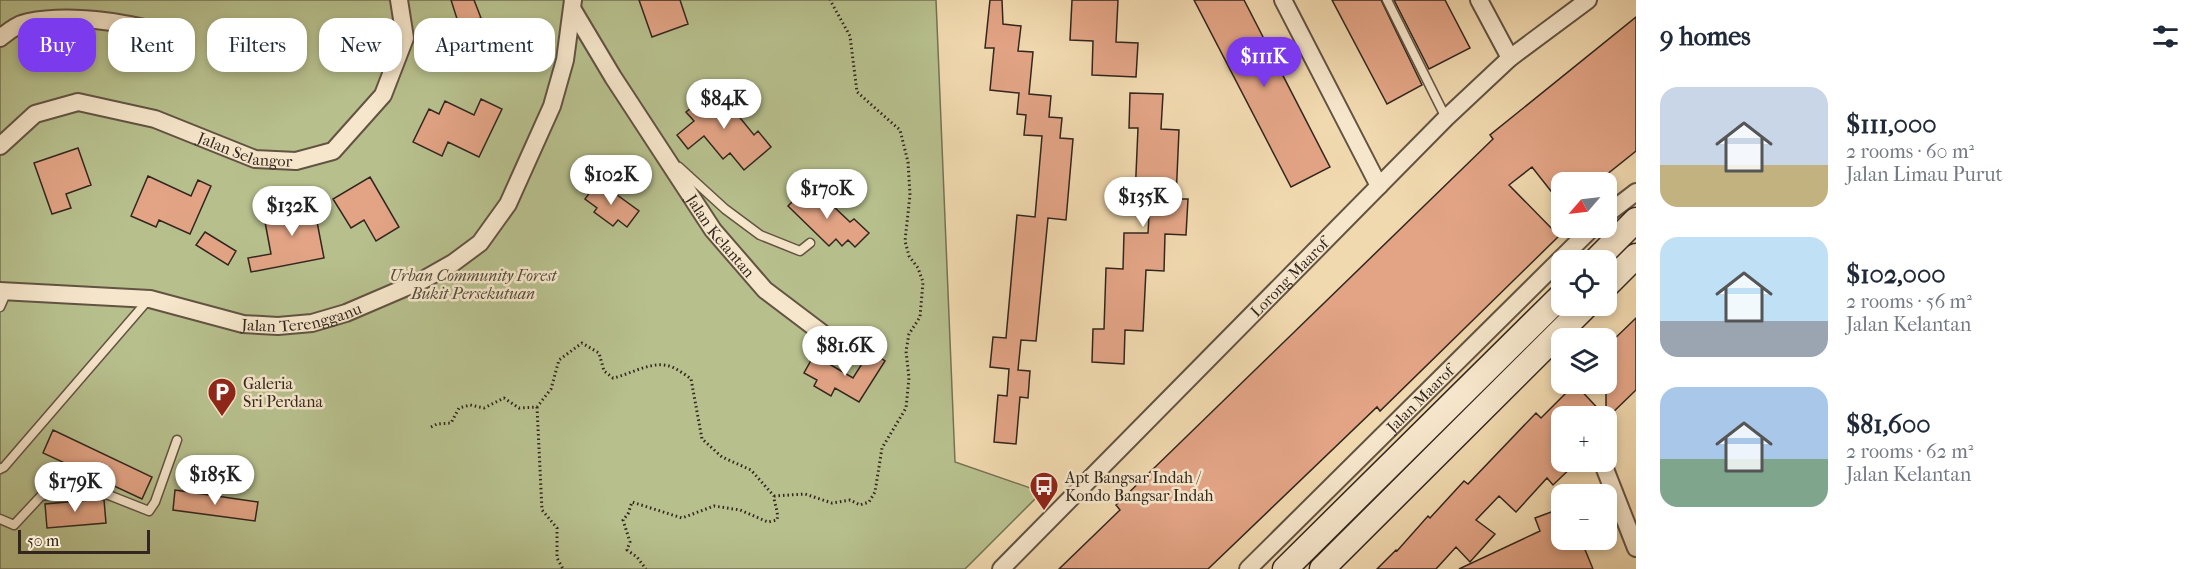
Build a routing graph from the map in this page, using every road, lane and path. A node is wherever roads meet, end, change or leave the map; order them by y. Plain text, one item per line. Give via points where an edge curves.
1 (399, 0) edge
2 (830, 0) edge
3 (1283, 0) edge
4 (1387, 0) edge
5 (1479, 0) edge
6 (1584, 2) edge
7 (573, 5) edge
8 (108, 21) edge
9 (0, 38) edge
10 (1510, 58) junction
11 (1446, 118) junction
12 (0, 146) edge
13 (661, 151) junction
14 (1379, 186) junction
15 (1636, 192) edge
16 (1617, 207) edge
17 (1636, 220) edge
18 (1582, 238) edge
19 (810, 243) dead end
20 (1606, 250) edge
21 (1636, 256) edge
22 (1617, 275) edge
23 (4, 291) edge
24 (150, 299) junction
25 (1551, 306) edge
26 (0, 307) edge
27 (1576, 316) edge
28 (847, 352) dead end
29 (537, 407) junction
30 (431, 427) dead end
31 (177, 440) dead end
32 (0, 469) edge
33 (1606, 472) edge
34 (774, 496) junction
35 (0, 519) edge
36 (1636, 548) edge
37 (563, 569) edge
38 (646, 569) edge
39 (1001, 569) edge
40 (1248, 569) edge
41 (1285, 569) edge
42 (1322, 569) edge

1 - 12 street, Jalan Selangor via 405,38 383,95 333,151 296,162 255,159 155,119 78,102 35,114
2 - 34 path via 850,36 857,92 900,130 908,162 910,214 905,231 909,256 923,282 920,317 909,334 906,351 906,408 882,448 875,492 869,501 860,505 850,500 832,503 805,494
3 - 14 street
4 - 11 lane
5 - 10 street
6 - 10 street, Lorong Maarof
7 - 13 street, Jalan Kelantan
7 - 24 street, Jalan Terengganu via 565,60 552,106 530,158 508,204 480,243 453,263 378,301 312,323 243,324
8 - 9 street via 27,22
10 - 11 street, Lorong Maarof
11 - 14 street, Lorong Maarof
13 - 19 lane via 724,209 760,235 800,251
13 - 28 street, Jalan Kelantan via 713,230 765,290
14 - 39 street, Lorong Maarof
15 - 16 street
17 - 20 main road
18 - 40 street, Jalan Maarof
21 - 22 main road
23 - 24 street, Jalan Terengganu
23 - 26 lane
24 - 32 lane
25 - 41 main road, Jalan Maarof
27 - 42 main road
29 - 30 path via 519,408 504,398 484,408 459,408 451,423
29 - 34 path via 551,389 559,360 582,343 600,352 604,371 613,378 647,366 672,366 691,379 702,439 722,457 751,470
29 - 37 path via 542,510 557,528 557,558
31 - 35 lane via 150,510 101,492 65,491 41,496 14,525
33 - 36 street
34 - 38 path via 777,520 768,522 740,510 714,506 682,518 632,502 623,520 630,542 627,550

